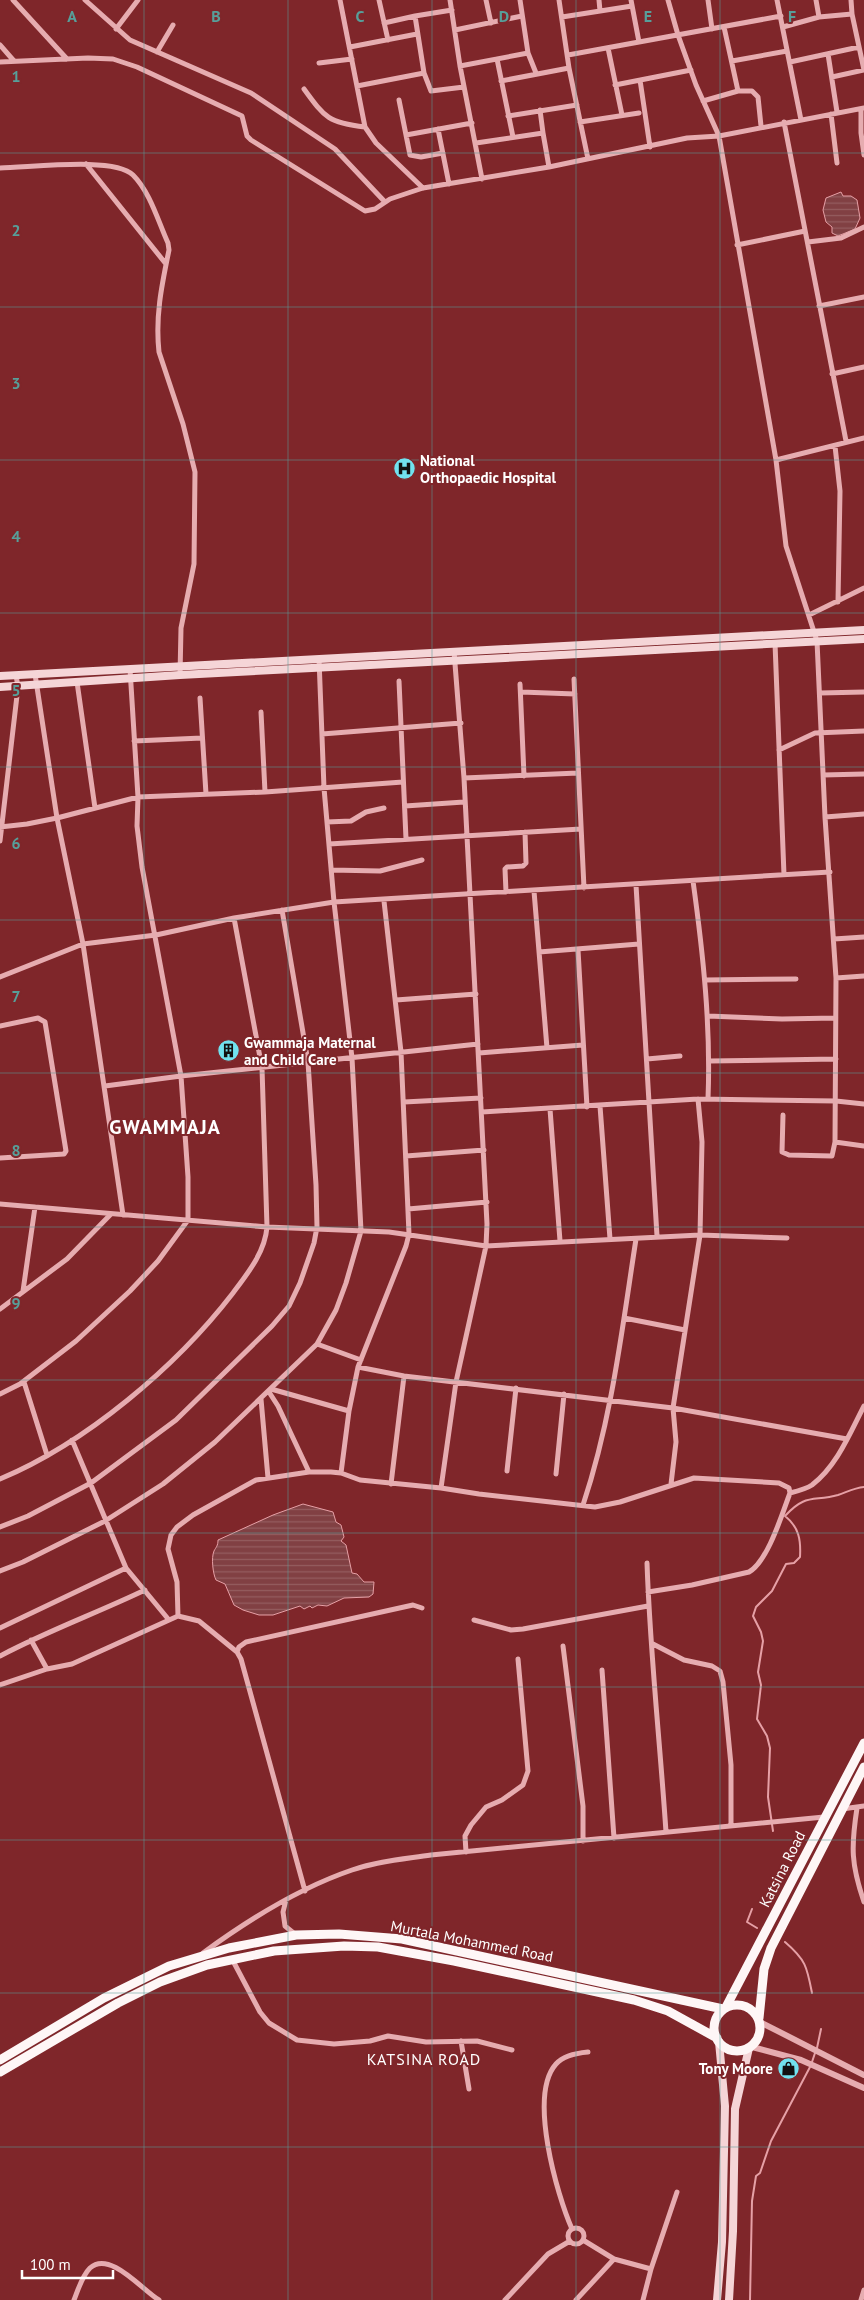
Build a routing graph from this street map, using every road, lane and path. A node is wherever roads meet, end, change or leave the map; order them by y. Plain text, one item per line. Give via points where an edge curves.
1 (13, 0) edge
2 (85, 0) edge
3 (138, 0) edge
4 (340, 0) edge
5 (379, 0) edge
6 (450, 0) edge
7 (486, 0) edge
8 (520, 0) edge
9 (559, 0) edge
10 (598, 0) edge
11 (631, 0) edge
12 (668, 0) edge
13 (708, 0) edge
14 (778, 0) edge
15 (816, 0) edge
16 (851, 0) edge
17 (632, 6) junction
18 (452, 10) junction
19 (600, 11) junction
20 (852, 14) junction
21 (416, 16) junction
22 (522, 16) junction
23 (781, 16) junction
24 (819, 17) junction
25 (562, 18) junction
26 (384, 23) junction
27 (490, 23) junction
28 (172, 25) dead end
29 (724, 27) junction
30 (783, 27) junction
31 (712, 29) junction
32 (116, 30) junction
33 (455, 30) junction
34 (417, 34) junction
35 (678, 35) junction
36 (388, 40) junction
37 (639, 42) junction
38 (0, 45) edge
39 (859, 47) junction
40 (350, 48) junction
41 (608, 48) junction
42 (787, 51) junction
43 (157, 52) junction
44 (528, 53) junction
45 (828, 54) junction
46 (568, 55) junction
47 (67, 59) junction
48 (352, 59) junction
49 (497, 59) junction
50 (14, 61) junction
51 (732, 61) junction
52 (0, 62) edge
53 (790, 62) junction
54 (319, 63) dead end
55 (460, 66) junction
56 (569, 68) junction
57 (691, 70) junction
58 (864, 70) edge
59 (424, 73) junction
60 (536, 73) junction
61 (832, 77) junction
62 (640, 80) junction
63 (501, 81) junction
64 (615, 85) junction
65 (357, 86) junction
66 (464, 87) junction
67 (304, 89) dead end
68 (738, 91) junction
69 (399, 100) dead end
70 (703, 101) junction
71 (576, 105) junction
72 (863, 108) edge
73 (540, 110) junction
74 (837, 112) junction
75 (639, 113) dead end
76 (622, 114) junction
77 (831, 114) junction
78 (508, 116) junction
79 (801, 120) junction
80 (580, 122) junction
81 (784, 122) junction
82 (472, 123) junction
83 (761, 126) junction
84 (365, 127) junction
85 (438, 129) junction
86 (543, 133) junction
87 (406, 135) junction
88 (719, 136) junction
89 (512, 137) junction
90 (476, 143) junction
91 (650, 147) junction
92 (443, 153) junction
93 (864, 155) edge
94 (588, 159) junction
95 (86, 164) junction
96 (837, 164) dead end
97 (549, 167) junction
98 (0, 168) edge
99 (482, 179) junction
100 (449, 184) junction
101 (423, 188) junction
102 (385, 202) junction
103 (864, 227) edge
104 (806, 232) junction
105 (808, 242) junction
106 (737, 245) junction
107 (166, 264) junction
108 (864, 298) edge
109 (819, 306) junction
110 (864, 367) edge
111 (832, 374) junction
112 (864, 438) edge
113 (846, 441) junction
114 (835, 446) junction
115 (776, 460) junction
116 (864, 588) edge
117 (838, 602) junction
118 (809, 615) junction
119 (864, 630) edge
120 (815, 633) junction
121 (864, 639) edge
122 (817, 641) junction
123 (775, 643) junction
124 (454, 651) junction
125 (319, 659) junction
126 (455, 660) junction
127 (320, 668) junction
128 (130, 669) junction
129 (180, 671) junction
130 (62, 672) junction
131 (35, 674) junction
132 (16, 675) junction
133 (0, 676) edge
134 (132, 678) junction
135 (574, 679) dead end
136 (399, 681) dead end
137 (77, 682) junction
138 (63, 683) junction
139 (520, 684) dead end
140 (36, 685) junction
141 (0, 687) edge
142 (18, 687) junction
143 (521, 692) junction
144 (864, 692) edge
145 (820, 693) junction
146 (575, 694) junction
147 (200, 698) dead end
148 (260, 712) dead end
149 (461, 723) junction
150 (403, 729) junction
151 (864, 731) edge
152 (822, 733) junction
153 (322, 734) junction
154 (202, 738) junction
155 (134, 741) junction
156 (779, 750) junction
157 (578, 774) junction
158 (864, 774) edge
159 (823, 775) junction
160 (524, 776) junction
161 (464, 778) junction
162 (403, 782) junction
163 (324, 788) junction
164 (0, 792) edge
165 (7, 792) junction
166 (265, 792) junction
167 (206, 794) junction
168 (138, 797) junction
169 (464, 802) junction
170 (405, 806) junction
171 (95, 808) junction
172 (384, 808) dead end
173 (864, 814) edge
174 (825, 817) junction
175 (57, 818) junction
176 (327, 822) junction
177 (1, 827) edge
178 (581, 829) junction
179 (524, 832) junction
180 (467, 835) junction
181 (406, 839) junction
182 (0, 841) edge
183 (329, 844) junction
184 (422, 860) dead end
185 (331, 870) junction
186 (830, 872) junction
187 (784, 875) junction
188 (693, 881) junction
189 (636, 885) junction
190 (584, 888) junction
191 (534, 891) junction
192 (506, 892) junction
193 (470, 894) junction
194 (384, 901) junction
195 (334, 902) junction
196 (282, 910) junction
197 (234, 918) junction
198 (156, 934) junction
199 (864, 937) edge
200 (834, 939) junction
201 (83, 944) junction
202 (639, 944) junction
203 (578, 950) junction
204 (540, 952) junction
205 (864, 976) edge
206 (0, 977) edge
207 (836, 978) junction
208 (796, 979) dead end
209 (705, 980) junction
210 (476, 994) junction
211 (396, 1000) junction
212 (708, 1016) junction
213 (835, 1018) junction
214 (0, 1026) edge
215 (478, 1044) junction
216 (583, 1045) junction
217 (547, 1048) junction
218 (401, 1052) junction
219 (479, 1053) junction
220 (680, 1056) dead end
221 (352, 1058) junction
222 (647, 1059) junction
223 (836, 1059) junction
224 (710, 1060) junction
225 (308, 1062) junction
226 (262, 1068) junction
227 (181, 1076) junction
228 (105, 1086) junction
229 (481, 1098) junction
230 (698, 1098) junction
231 (708, 1099) junction
232 (650, 1101) junction
233 (836, 1101) junction
234 (404, 1102) junction
235 (864, 1104) edge
236 (600, 1106) junction
237 (587, 1107) junction
238 (550, 1109) junction
239 (482, 1112) junction
240 (783, 1115) dead end
241 (836, 1142) junction
242 (864, 1146) edge
243 (484, 1150) junction
244 (406, 1156) junction
245 (0, 1158) edge
246 (487, 1202) junction
247 (0, 1204) edge
248 (35, 1207) junction
249 (408, 1209) junction
250 (111, 1214) junction
251 (123, 1214) junction
252 (188, 1220) junction
253 (268, 1227) junction
254 (317, 1228) junction
255 (361, 1231) junction
256 (409, 1234) junction
257 (700, 1235) junction
258 (657, 1236) junction
259 (787, 1238) dead end
260 (610, 1239) junction
261 (636, 1239) junction
262 (560, 1241) junction
263 (486, 1246) junction
264 (23, 1291) junction
265 (0, 1309) edge
266 (624, 1318) junction
267 (685, 1330) junction
268 (317, 1344) junction
269 (361, 1360) junction
270 (358, 1367) junction
271 (404, 1376) junction
272 (24, 1382) junction
273 (456, 1382) junction
274 (516, 1388) junction
275 (270, 1391) junction
276 (0, 1394) edge
277 (564, 1394) junction
278 (261, 1399) junction
279 (612, 1400) junction
280 (864, 1406) edge
281 (672, 1408) junction
282 (349, 1411) junction
283 (72, 1440) junction
284 (847, 1440) junction
285 (47, 1455) junction
286 (507, 1471) dead end
287 (309, 1472) junction
288 (341, 1473) junction
289 (556, 1474) dead end
290 (268, 1478) junction
291 (0, 1479) edge
292 (92, 1483) junction
293 (391, 1484) junction
294 (671, 1484) junction
295 (441, 1488) junction
296 (790, 1493) junction
297 (584, 1505) junction
298 (105, 1520) junction
299 (0, 1527) edge
300 (647, 1563) dead end
301 (126, 1568) junction
302 (0, 1572) edge
303 (145, 1590) junction
304 (648, 1592) junction
305 (648, 1606) junction
306 (422, 1608) dead end
307 (178, 1616) junction
308 (169, 1620) junction
309 (474, 1620) dead end
310 (0, 1628) edge
311 (31, 1640) junction
312 (653, 1644) junction
313 (564, 1646) dead end
314 (237, 1652) junction
315 (0, 1656) edge
316 (518, 1659) dead end
317 (47, 1669) junction
318 (602, 1670) dead end
319 (0, 1685) edge
320 (864, 1743) edge
321 (864, 1767) edge
322 (864, 1806) edge
323 (857, 1808) junction
324 (841, 1809) junction
325 (824, 1817) junction
326 (731, 1826) junction
327 (666, 1832) junction
328 (614, 1838) junction
329 (584, 1842) junction
330 (466, 1852) junction
331 (305, 1891) junction
332 (286, 1900) junction
333 (864, 1902) edge
334 (296, 1936) junction
335 (196, 1958) junction
336 (232, 1958) junction
337 (725, 2008) junction
338 (759, 2020) junction
339 (718, 2040) junction
340 (462, 2041) junction
341 (750, 2048) junction
342 (512, 2050) dead end
343 (588, 2052) dead end
344 (0, 2060) edge
345 (0, 2072) edge
346 (864, 2075) edge
347 (864, 2088) edge
348 (468, 2089) dead end
349 (677, 2192) dead end
350 (572, 2229) junction
351 (583, 2240) junction
352 (570, 2241) junction
353 (614, 2258) junction
354 (651, 2269) junction
355 (864, 2290) edge
356 (74, 2300) edge
357 (159, 2300) edge
358 (505, 2300) edge
359 (576, 2300) edge
360 (643, 2300) edge
361 (717, 2300) edge
362 (729, 2300) edge
363 (862, 2300) edge

1 - 47 street
2 - 32 street
3 - 32 street
4 - 40 street
5 - 26 street
6 - 18 street
7 - 27 street
8 - 22 street
9 - 25 street
10 - 19 street
11 - 17 street
12 - 35 street
13 - 31 street
14 - 23 street
15 - 24 street
16 - 20 street
17 - 19 street
17 - 37 street
18 - 21 street
18 - 33 street
19 - 25 street
20 - 24 street
20 - 39 street
21 - 26 street
21 - 34 street
22 - 27 street
22 - 44 street
23 - 29 street
23 - 30 street
24 - 30 street
25 - 46 street
26 - 36 street
27 - 33 street
28 - 43 street
29 - 31 street
29 - 51 street
30 - 42 street
31 - 35 street
32 - 43 street
33 - 55 street
34 - 36 street
34 - 59 street
35 - 37 street
35 - 57 street
36 - 40 street
37 - 41 street
38 - 50 street
39 - 45 street
39 - 58 street
40 - 48 street
41 - 46 street
41 - 64 street
42 - 51 street
42 - 53 street
43 - 102 street via 251,93 335,149
44 - 49 street
44 - 60 street
45 - 53 street
45 - 61 street
46 - 56 street
47 - 50 street
47 - 102 street via 104,58 137,67 242,116 251,140 361,210 370,211
48 - 54 street
48 - 65 street
49 - 55 street
49 - 63 street
50 - 52 street
51 - 68 street
53 - 79 street
55 - 66 street
56 - 60 street
56 - 71 street
57 - 62 street
57 - 70 street
58 - 61 street
59 - 65 street
59 - 66 street via 431,91
60 - 63 street
61 - 74 street
62 - 64 street
62 - 91 street
63 - 78 street
64 - 76 street
65 - 84 street
66 - 82 street
67 - 84 street via 321,112 336,123
68 - 70 street
68 - 83 street via 756,93
69 - 87 street
70 - 88 street
71 - 73 street
71 - 80 street
72 - 74 street
72 - 93 street via 861,134
73 - 78 street
73 - 86 street
74 - 77 street
75 - 76 street
76 - 80 street
77 - 79 street
77 - 96 street
78 - 89 street
79 - 81 street
80 - 94 street
81 - 83 street
81 - 104 street
82 - 85 street
82 - 90 street
83 - 88 street
84 - 101 street via 376,143
85 - 87 street
85 - 92 street
86 - 89 street
86 - 97 street
87 - 92 street via 412,156
88 - 91 street via 687,138
88 - 106 street
89 - 90 street
90 - 99 street
91 - 94 street
92 - 100 street
94 - 97 street
95 - 98 street
95 - 107 street
95 - 107 street via 123,169 133,176 168,243
97 - 99 street
99 - 100 street
100 - 101 street
101 - 102 street
103 - 105 street via 841,238
104 - 105 street
104 - 106 street
105 - 109 street
106 - 115 street
107 - 129 street via 158,310 158,343 193,460 195,490 194,564 181,628
108 - 109 street
109 - 111 street
110 - 111 street
111 - 113 street
112 - 113 street
113 - 114 street
114 - 115 street
114 - 117 street via 840,491
115 - 118 street via 786,546
116 - 117 street
117 - 118 street
118 - 120 street
119 - 120 main road
120 - 122 street
120 - 124 main road
121 - 122 main road
122 - 123 main road
122 - 145 street
123 - 126 main road
123 - 156 street
124 - 125 main road
124 - 126 street
125 - 127 street
125 - 129 main road
126 - 127 main road
126 - 149 street
127 - 129 main road
127 - 153 street
128 - 129 main road
128 - 130 main road
128 - 134 street
129 - 134 main road
130 - 131 main road
130 - 138 main road
131 - 132 main road
131 - 140 street
132 - 133 main road
132 - 142 street
134 - 137 main road
134 - 155 street
135 - 146 street
136 - 150 street
137 - 138 main road
137 - 171 street
138 - 140 main road
139 - 143 street
140 - 142 main road
140 - 175 street
141 - 142 main road
142 - 165 street
143 - 146 street
143 - 160 street
144 - 145 street
145 - 152 street
146 - 157 street
147 - 154 street
148 - 166 street
149 - 150 street
149 - 161 street
150 - 153 street
150 - 162 street
151 - 152 street
152 - 156 street via 807,736
152 - 159 street
153 - 163 street
154 - 155 street
154 - 167 street
155 - 168 street
156 - 187 street
157 - 160 street
157 - 178 street
158 - 159 street
159 - 174 street
160 - 161 street
161 - 169 street
162 - 163 street
162 - 170 street
163 - 166 street
163 - 176 street
164 - 165 street
165 - 177 street
166 - 167 street
167 - 168 street
168 - 171 street
168 - 198 street via 137,826 142,867
169 - 170 street
169 - 180 street
170 - 181 street
171 - 175 street
172 - 176 street via 351,820
173 - 174 street
174 - 186 street
175 - 177 street
175 - 201 street
176 - 183 street
177 - 182 street
178 - 179 street
178 - 190 street
179 - 180 street
179 - 192 street via 527,861 523,866 505,869
180 - 181 street
180 - 193 street
181 - 183 street
183 - 185 street
184 - 185 street via 380,871
185 - 195 street
186 - 187 street
186 - 200 street
187 - 188 street
188 - 189 street
188 - 209 street
189 - 190 street
189 - 202 street
190 - 191 street
191 - 192 street
191 - 204 street
192 - 193 street
193 - 194 street
193 - 210 street
194 - 195 street
194 - 211 street
195 - 196 street
195 - 221 street
196 - 197 street
196 - 225 street
197 - 198 street
197 - 226 street
198 - 201 street
198 - 227 street
199 - 200 street
200 - 207 street
201 - 206 street
201 - 228 street
202 - 203 street
202 - 222 street
203 - 204 street
203 - 216 street
204 - 217 street
205 - 207 street
207 - 213 street
208 - 209 street
209 - 212 street
210 - 211 street
210 - 215 street
211 - 218 street
212 - 213 street
212 - 224 street
213 - 223 street
214 - 245 street via 38,1018 45,1022 66,1150 64,1154
215 - 218 street
215 - 219 street
216 - 217 street
216 - 237 street
217 - 219 street
218 - 221 street
218 - 234 street
219 - 229 street
220 - 222 street
221 - 225 street
221 - 255 street
222 - 232 street
223 - 224 street
223 - 233 street
224 - 231 street
225 - 226 street
225 - 254 street
226 - 227 street
226 - 253 street
227 - 228 street
227 - 252 street
228 - 251 street
229 - 234 street
229 - 239 street
230 - 231 street
230 - 232 street
230 - 257 street via 702,1142
231 - 233 street
232 - 236 street
232 - 258 street
233 - 235 street
233 - 241 street
234 - 244 street
236 - 237 street
236 - 260 street
237 - 238 street
238 - 239 street
238 - 262 street
239 - 243 street
240 - 241 street via 782,1152 785,1155 829,1158
241 - 242 street
243 - 244 street
243 - 246 street
244 - 249 street
246 - 249 street
246 - 263 street
247 - 248 street
248 - 250 street
248 - 264 street
249 - 256 street
250 - 251 street
250 - 264 street via 67,1258
251 - 252 street
252 - 253 street
252 - 272 street via 158,1261 130,1291 76,1341
253 - 254 street
253 - 283 street via 264,1245 250,1270 208,1324 160,1372
254 - 255 street
254 - 292 street via 300,1283 289,1306 272,1326 176,1420
255 - 256 street
255 - 268 street via 336,1310
256 - 263 street
256 - 269 street
257 - 258 street
257 - 259 street
257 - 267 street
258 - 261 street
260 - 261 street
260 - 262 street
261 - 266 street
262 - 263 street
263 - 273 street
264 - 265 street
266 - 267 street
266 - 279 street
267 - 281 street
268 - 269 street
268 - 275 street
269 - 270 street
270 - 271 street
270 - 282 street
271 - 273 street
271 - 293 street
272 - 276 street
272 - 285 street
273 - 274 street
273 - 295 street
274 - 277 street
274 - 286 street
275 - 278 street
275 - 282 street
275 - 287 street
277 - 279 street
277 - 289 street
278 - 290 street
278 - 298 street via 163,1484
279 - 281 street
279 - 297 street
280 - 284 street
281 - 284 street
281 - 294 street via 676,1442
282 - 288 street
283 - 285 street
283 - 292 street
284 - 296 street via 826,1472 812,1486
285 - 291 street
287 - 288 street
287 - 290 street
288 - 293 street via 360,1480
290 - 307 street via 256,1480 176,1527 168,1549 177,1582
292 - 298 street
292 - 299 street
293 - 295 street
294 - 296 street via 694,1478 779,1483 787,1486
294 - 297 street via 608,1505
295 - 297 street
296 - 304 street via 769,1544 754,1569
298 - 301 street
298 - 302 street
300 - 304 street
301 - 303 street
301 - 310 street
303 - 308 street
303 - 311 street
304 - 305 street
305 - 309 street via 523,1630
305 - 312 street
306 - 314 street via 413,1605 246,1642
307 - 308 street
307 - 314 street via 199,1621
308 - 317 street via 72,1664
311 - 315 street
311 - 317 street
312 - 326 street via 684,1660 720,1671 730,1765
312 - 327 street
313 - 329 street via 583,1806
314 - 331 street
316 - 330 street via 527,1778 523,1785 502,1800 486,1806 465,1836
317 - 319 street
318 - 328 street
320 - 325 highway, Katsina Road
321 - 324 highway, Katsina Road
322 - 323 street
323 - 324 street
323 - 333 street via 853,1868
324 - 338 highway, Katsina Road via 767,1958
325 - 326 street
325 - 337 highway, Katsina Road
326 - 327 street
327 - 328 street
328 - 329 street
329 - 330 street
330 - 331 street via 370,1865
331 - 332 street
332 - 334 street via 283,1912 285,1926
332 - 335 street
334 - 335 highway, Murtala Mohammed Road via 229,1948
334 - 337 highway, Murtala Mohammed Road via 363,1935 402,1939
335 - 344 highway, Murtala Mohammed Road via 169,1966 104,1998
336 - 339 highway, Murtala Mohammed Road via 274,1950 344,1946 416,1953 634,2000 668,2011
336 - 340 street via 260,2012 269,2023 297,2040 334,2044 388,2036 426,2042
336 - 345 highway, Murtala Mohammed Road via 183,1973 141,1991
337 - 338 highway via 744,2006 751,2009
337 - 339 highway via 715,2021
338 - 341 highway via 760,2034
338 - 346 street via 807,2048
339 - 341 highway via 732,2051
339 - 361 main road via 725,2106 722,2242
340 - 342 street via 477,2041
340 - 348 street
341 - 347 street via 801,2060
341 - 362 main road via 735,2109 734,2231
343 - 350 street via 570,2055 557,2063 546,2090 546,2139 562,2208
349 - 354 street
350 - 351 street via 581,2230
350 - 352 street
351 - 352 street via 576,2244
351 - 353 street
352 - 358 street via 548,2254
353 - 354 street
353 - 359 street
354 - 360 street
355 - 363 street
356 - 357 street via 90,2268 103,2263 125,2274

